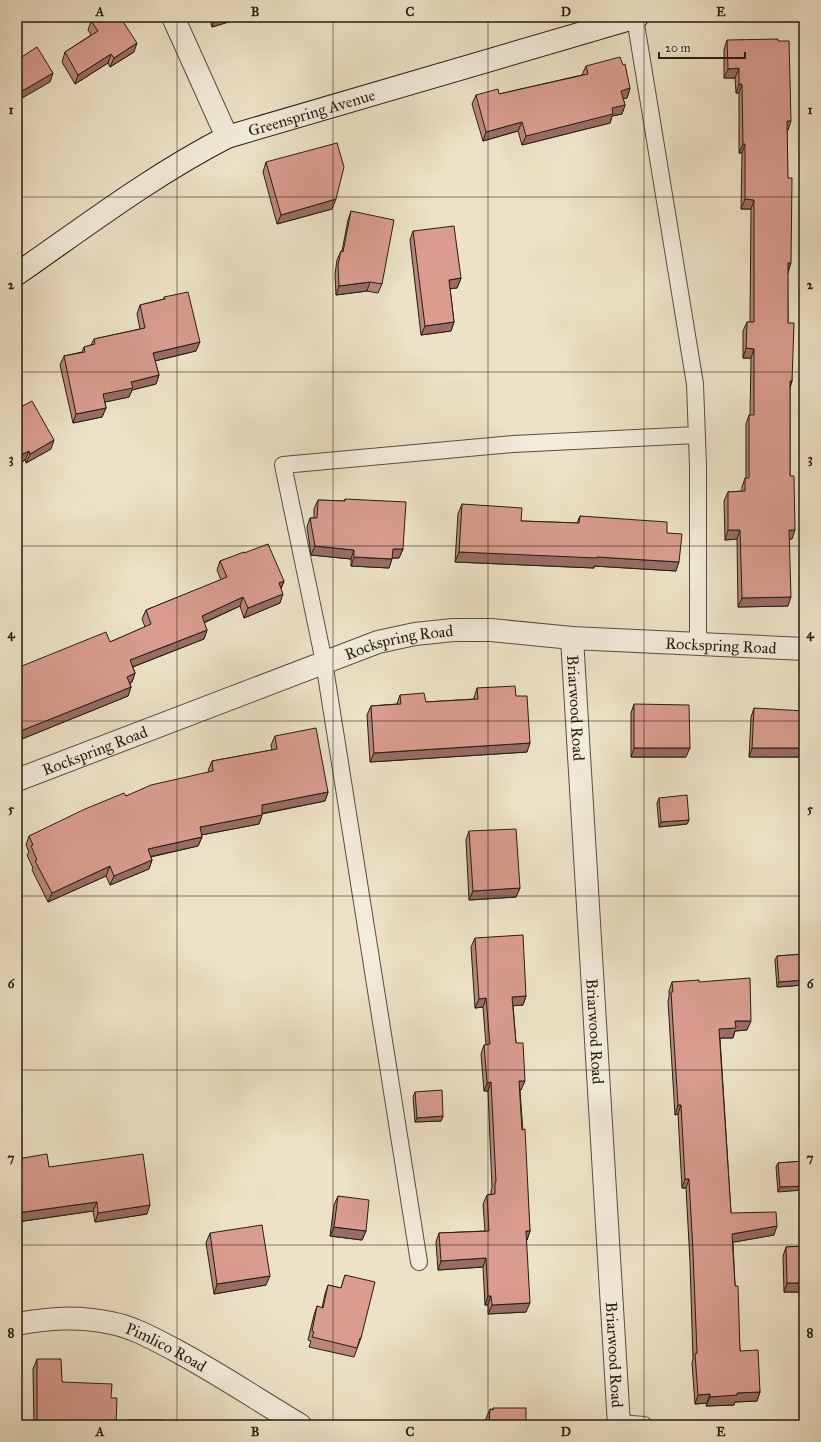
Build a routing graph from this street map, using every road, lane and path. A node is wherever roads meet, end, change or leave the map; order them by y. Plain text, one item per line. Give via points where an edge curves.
1 (174, 17) edge
2 (636, 17) edge
3 (227, 137) junction
4 (17, 274) edge
5 (697, 435) junction
6 (572, 638) junction
7 (698, 644) junction
8 (804, 649) edge
9 (324, 662) junction
10 (17, 780) edge
11 (419, 1262) dead end
12 (17, 1324) edge
13 (619, 1424) edge
14 (300, 1425) edge
15 (644, 1425) edge

1 - 3 street
2 - 3 street, Greenspring Avenue
2 - 5 lane via 695,384
3 - 4 street, Greenspring Avenue via 199,151 135,192
5 - 7 lane
5 - 9 lane via 512,444 283,465
6 - 7 street, Rockspring Road
6 - 9 street, Rockspring Road via 491,630 453,630 415,634 378,642
6 - 13 street, Briarwood Road
7 - 8 street, Rockspring Road
9 - 10 street, Rockspring Road
9 - 11 lane
12 - 14 street, Pimlico Road via 48,1318 78,1318 111,1323 137,1331 202,1365
13 - 15 lane

